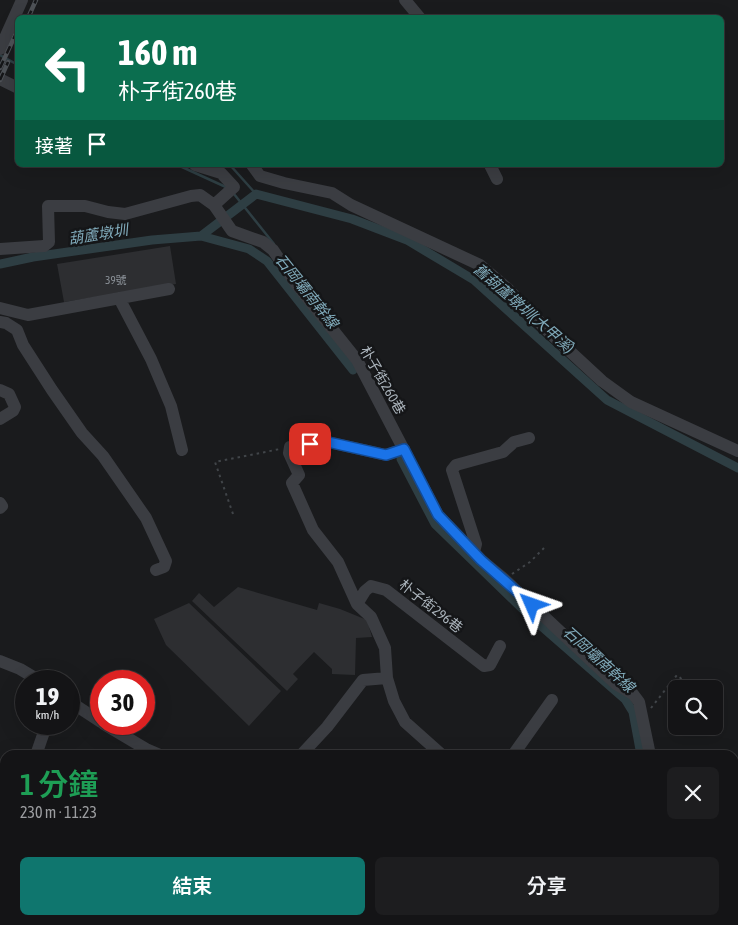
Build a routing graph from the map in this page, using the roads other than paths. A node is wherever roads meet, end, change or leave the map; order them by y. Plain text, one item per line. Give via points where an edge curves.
1 (405, 0) edge
2 (20, 1) edge
3 (418, 15) edge
4 (0, 49) edge
5 (0, 79) edge
6 (15, 86) edge
7 (210, 167) edge
8 (253, 167) edge
9 (491, 167) edge
10 (225, 169) edge
11 (497, 179) dead end
12 (214, 205) junction
13 (0, 249) edge
14 (170, 289) dead end
15 (119, 298) junction
16 (0, 308) edge
17 (2, 324) edge
18 (0, 390) edge
19 (0, 419) edge
20 (529, 438) dead end
21 (404, 449) junction
22 (182, 450) dead end
23 (738, 451) edge
24 (0, 502) edge
25 (0, 508) edge
26 (474, 552) junction
27 (156, 570) dead end
28 (357, 604) junction
29 (500, 646) dead end
30 (0, 661) edge
31 (22, 670) edge
32 (387, 678) junction
33 (552, 700) dead end
34 (44, 735) edge
35 (123, 735) edge
36 (38, 750) edge
37 (148, 750) edge
38 (306, 750) edge
39 (436, 750) edge
40 (517, 750) edge
41 (649, 750) edge

1 - 3 street
2 - 4 street
5 - 6 street
7 - 10 street
8 - 23 street via 260,176 332,193 480,265 602,381 631,402
9 - 11 street
10 - 12 street via 234,187
12 - 13 street via 200,196 191,196 125,214 84,206 48,206 49,242 44,246
12 - 21 street, 朴子街260巷 via 232,231 263,242 273,250 357,360
14 - 15 street
15 - 16 street via 28,315
15 - 22 street via 152,359 171,406
17 - 27 street via 17,330 52,390 146,518 166,561 164,567
18 - 19 street via 9,394 15,407
20 - 26 street via 514,442 503,452 456,465 452,470 476,544
21 - 26 street, 朴子街260巷 via 438,515
21 - 28 street via 386,455 328,442 290,447 289,453 299,476 292,483 312,530 338,562
24 - 25 street
26 - 41 street, 朴子街260巷 via 616,684 633,694 639,702
28 - 29 street, 朴子街296巷 via 371,586 386,590 484,666 490,665
28 - 32 street via 370,617 385,648
30 - 31 street
32 - 38 street via 363,680
32 - 39 street via 405,722
33 - 40 street
34 - 36 street
35 - 37 street

